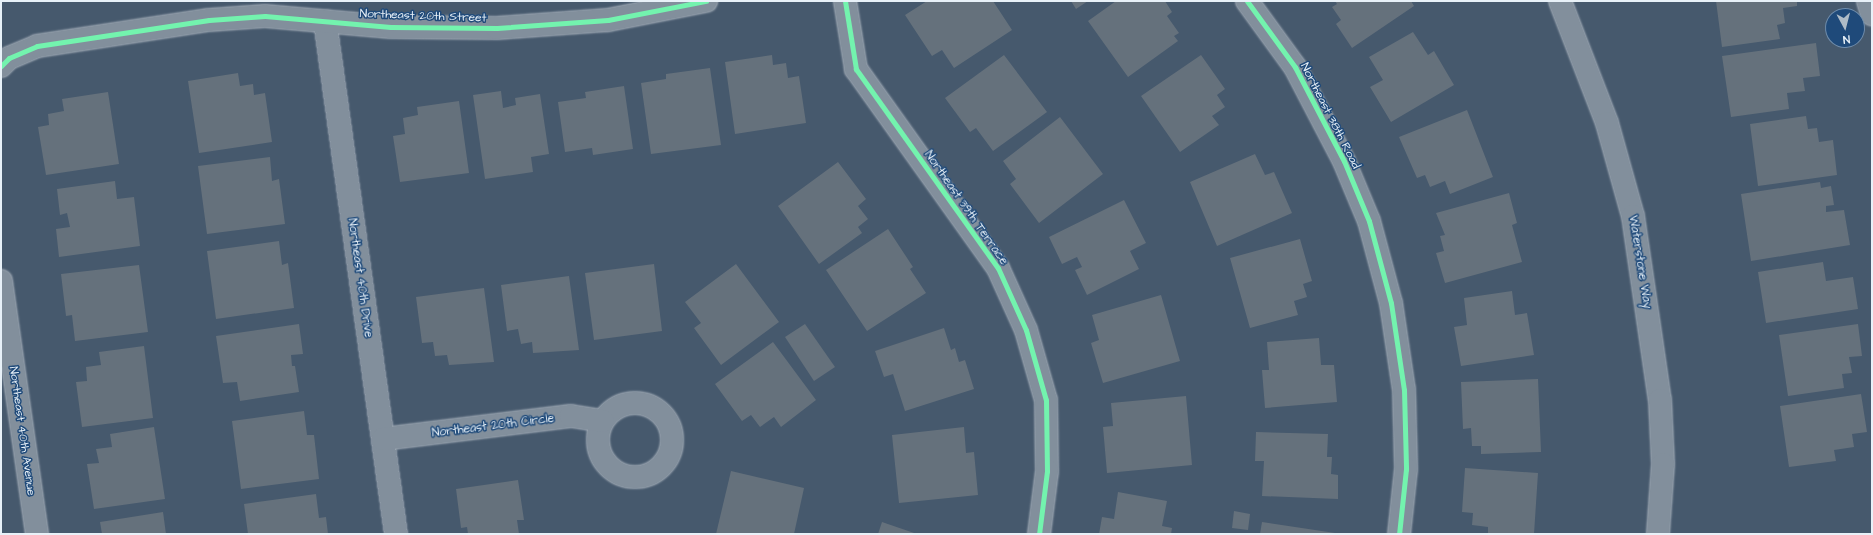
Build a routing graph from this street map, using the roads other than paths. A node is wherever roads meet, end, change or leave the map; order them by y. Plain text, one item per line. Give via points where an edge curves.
1 (706, 1) edge
2 (845, 1) edge
3 (1247, 1) edge
4 (1560, 1) edge
5 (1868, 1) edge
6 (1872, 14) edge
7 (325, 21) junction
8 (1, 66) edge
9 (1, 281) edge
10 (603, 421) dead end
11 (383, 439) junction
12 (37, 534) edge
13 (396, 534) edge
14 (1039, 534) edge
15 (1399, 534) edge
16 (1658, 534) edge

1 - 7 street, Northeast 20th Street via 608,20 497,28 390,27
2 - 14 street, Northeast 39th Terrace via 856,69 998,268 1026,330 1046,400 1047,471
3 - 15 street, Northeast 38th Road via 1295,67 1344,161 1369,221 1391,303 1404,390 1406,469
4 - 16 street, Waterstone Way via 1607,123 1633,216 1660,400 1663,464
5 - 6 street
7 - 8 street, Northeast 20th Street via 265,16 209,20 37,46 9,58
7 - 11 street, Northeast 40th Drive
9 - 12 street, Northeast 40th Avenue
10 - 11 street, Northeast 20th Circle via 571,416
11 - 13 street, Northeast 40th Drive

